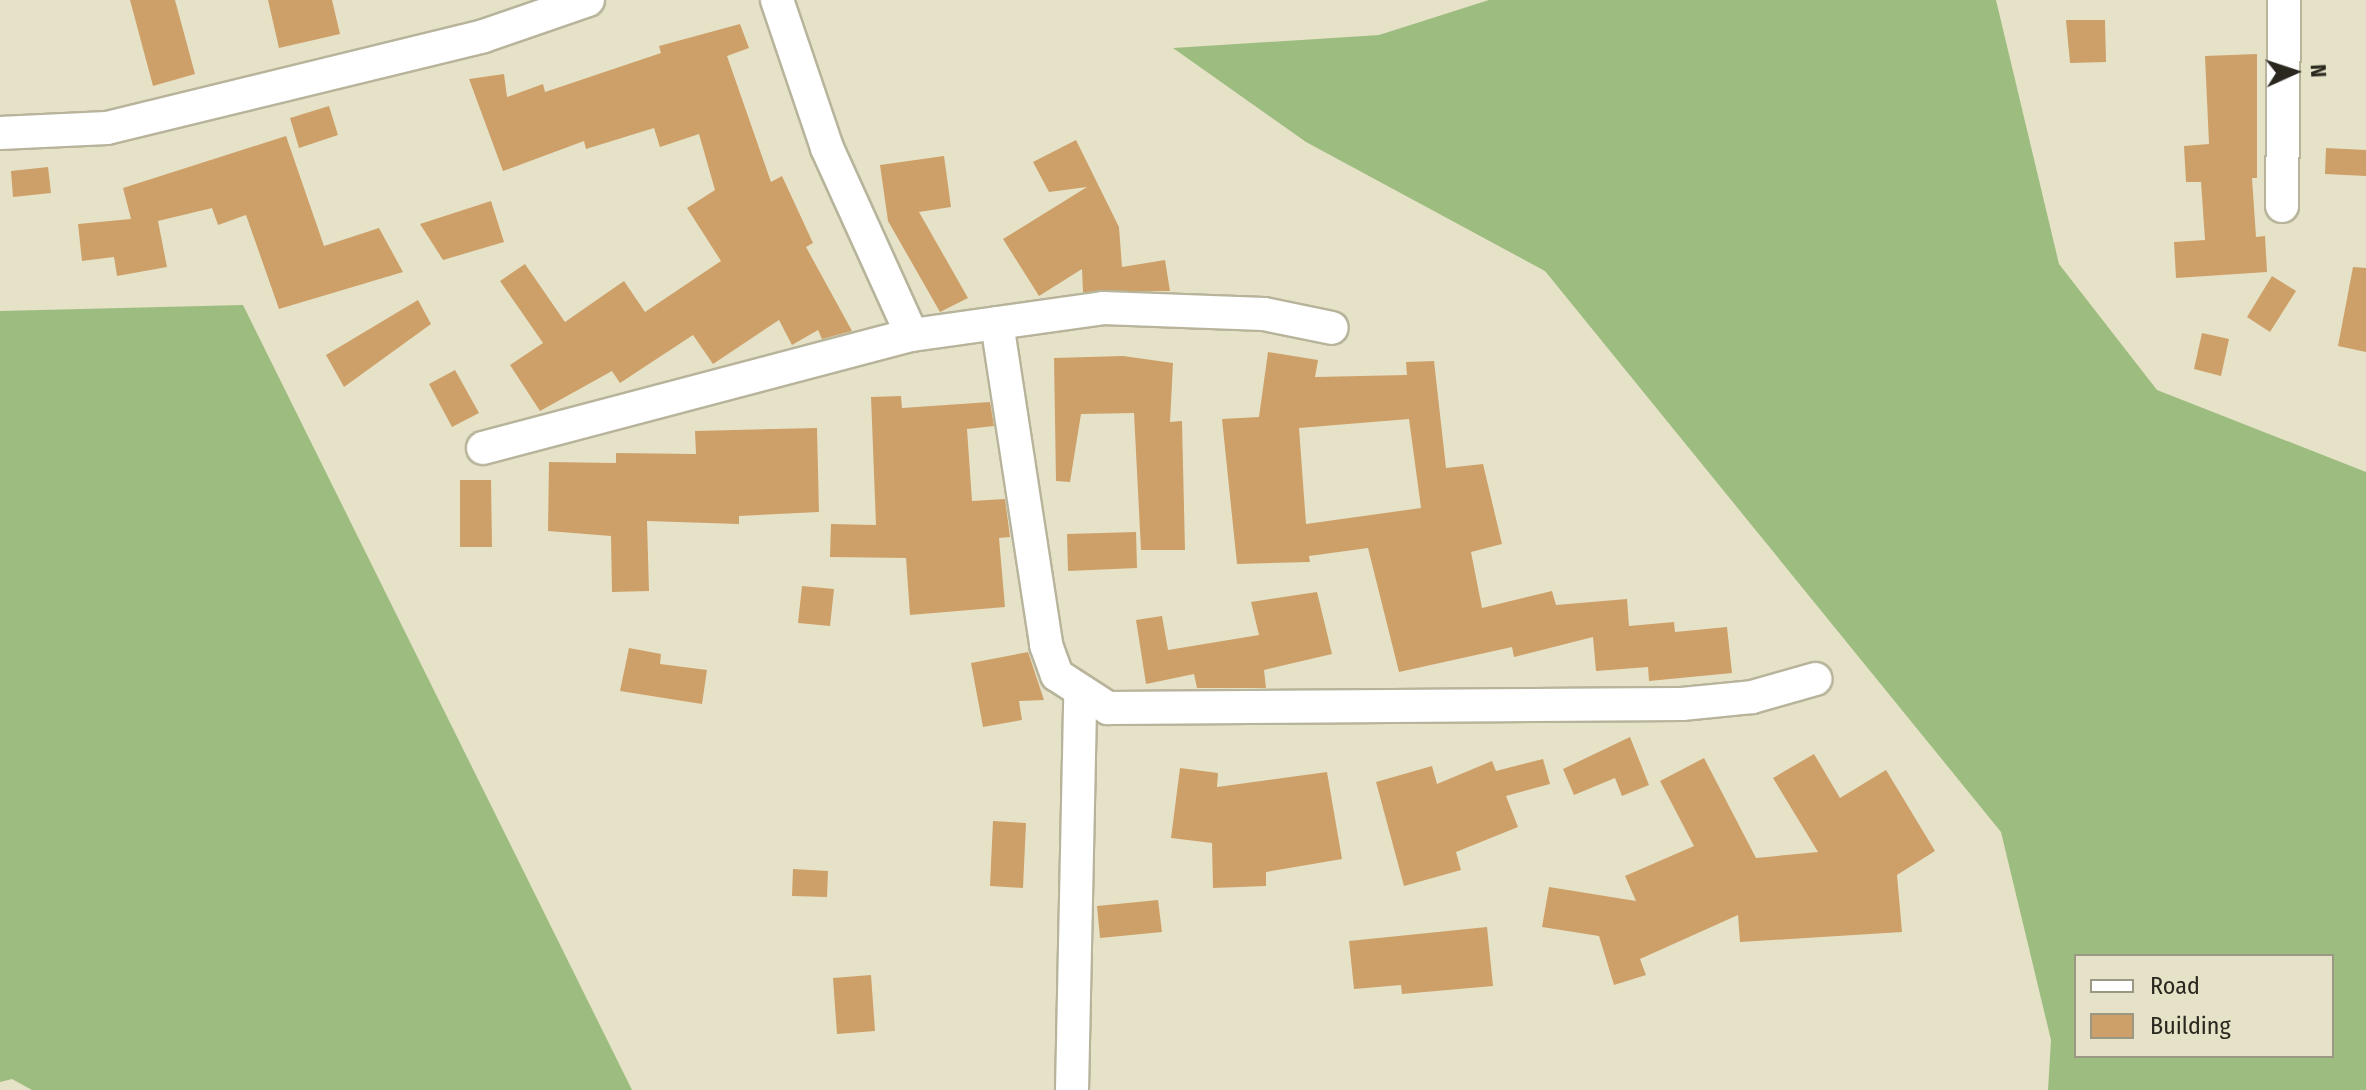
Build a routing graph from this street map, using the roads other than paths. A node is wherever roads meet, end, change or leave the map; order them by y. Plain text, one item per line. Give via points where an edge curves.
1 (588, 0) edge
2 (777, 0) edge
3 (2284, 0) edge
4 (0, 133) edge
5 (2282, 206) dead end
6 (997, 323) junction
7 (1332, 328) dead end
8 (912, 335) junction
9 (483, 448) dead end
10 (1815, 679) dead end
11 (1080, 695) junction
12 (1072, 1090) edge

1 - 4 street via 484,36 107,128
2 - 8 street via 827,148
3 - 5 street
6 - 7 street via 1103,308 1184,307
6 - 8 street
6 - 11 street via 1046,645 1057,675
8 - 9 street
10 - 11 street via 1752,697 1682,704 1330,702 1139,710 1108,708
11 - 12 street

